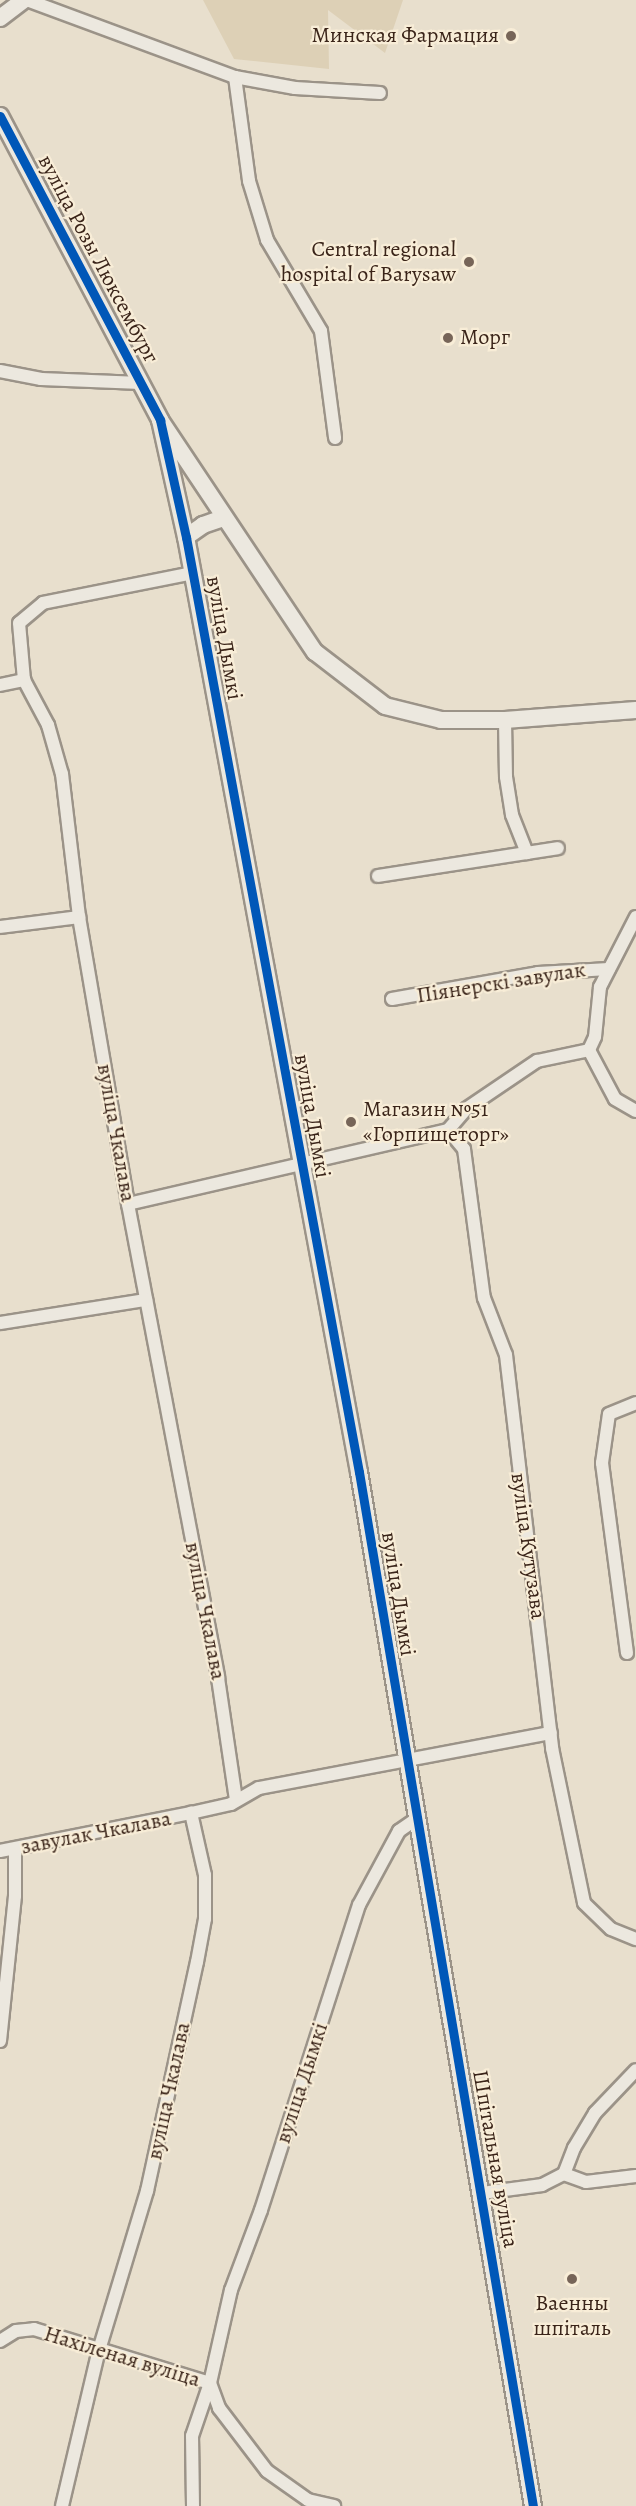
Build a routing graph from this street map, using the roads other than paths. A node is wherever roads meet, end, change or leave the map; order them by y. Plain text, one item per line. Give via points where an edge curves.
1 (25, 0) edge
2 (0, 18) edge
3 (235, 78) junction
4 (380, 93) dead end
5 (0, 116) edge
6 (0, 371) edge
7 (141, 383) junction
8 (160, 420) junction
9 (335, 438) dead end
10 (223, 518) junction
11 (186, 537) junction
12 (193, 573) junction
13 (24, 680) junction
14 (0, 685) edge
15 (636, 710) edge
16 (505, 720) junction
17 (558, 848) dead end
18 (527, 853) junction
19 (378, 876) dead end
20 (79, 917) junction
21 (636, 917) edge
22 (0, 927) edge
23 (609, 969) junction
24 (392, 999) dead end
25 (589, 1050) junction
26 (636, 1111) edge
27 (448, 1130) junction
28 (302, 1162) junction
29 (128, 1204) junction
30 (146, 1300) junction
31 (0, 1323) edge
32 (636, 1403) edge
33 (627, 1653) dead end
34 (551, 1733) junction
35 (405, 1761) junction
36 (236, 1800) junction
37 (191, 1813) junction
38 (415, 1820) junction
39 (15, 1849) junction
40 (0, 1851) edge
41 (636, 1939) edge
42 (0, 2041) edge
43 (636, 2070) edge
44 (564, 2174) junction
45 (636, 2176) edge
46 (482, 2193) junction
47 (0, 2341) edge
48 (99, 2350) junction
49 (210, 2383) junction
50 (62, 2506) edge
51 (193, 2506) edge
52 (334, 2506) edge
53 (533, 2506) edge

1 - 2 main road
1 - 3 street
3 - 4 street via 295,88
3 - 9 street via 249,181 267,240 321,331
5 - 7 main road, вуліца Розы Люксембург
6 - 7 street via 41,379
7 - 8 main road, вуліца Розы Люксембург
8 - 10 main road, вуліца Розы Люксембург
8 - 11 main road, вуліца Дымкі
10 - 11 main road
10 - 16 main road, вуліца Розы Люксембург via 315,652 362,691 405,713 441,720
11 - 12 main road, вуліца Дымкі
12 - 13 street via 33,608 19,623
12 - 28 main road, вуліца Дымкі
13 - 14 street
13 - 20 street, вуліца Чкалава via 48,725 62,774
15 - 16 main road, вуліца Розы Люксембург
16 - 18 street via 506,777 512,815
17 - 18 street
18 - 19 street
20 - 22 street
20 - 29 street, вуліца Чкалава
21 - 23 street
23 - 24 street, Піянерскі завулак via 538,973
23 - 25 street via 600,987 595,1037
25 - 26 street via 615,1099
25 - 27 street via 537,1061 466,1109
27 - 28 street
27 - 34 street, вуліца Кутузава via 464,1149 484,1298 506,1355
28 - 29 street via 287,1169
28 - 35 main road, вуліца Дымкі via 359,1472
29 - 30 street, вуліца Чкалава
30 - 31 street
30 - 36 street, вуліца Чкалава via 218,1678
32 - 33 street via 609,1414 602,1463
34 - 35 street
34 - 41 street, вуліца Кутузава via 584,1904 610,1929
35 - 36 street via 260,1788
35 - 38 main road, вуліца Дымкі
36 - 37 street
37 - 39 street, завулак Чкалава
37 - 48 street, вуліца Чкалава via 205,1875 205,1919 147,2191
38 - 46 main road, Шпітальная вуліца
38 - 49 street, вуліца Дымкі via 399,1831 359,1905 261,2211 231,2290
39 - 40 street, завулак Чкалава
39 - 42 street via 15,1896
43 - 44 street via 595,2113
44 - 45 street via 586,2182
44 - 46 street via 542,2185
46 - 53 main road, Шпітальная вуліца
47 - 48 street, Нахіленая вуліца via 16,2331 34,2329
48 - 49 street, Нахіленая вуліца
48 - 50 street, вуліца Чкалава
49 - 51 street, вуліца Дымкі via 192,2436
49 - 52 street, Нахіленая вуліца via 219,2408 267,2471 308,2500

